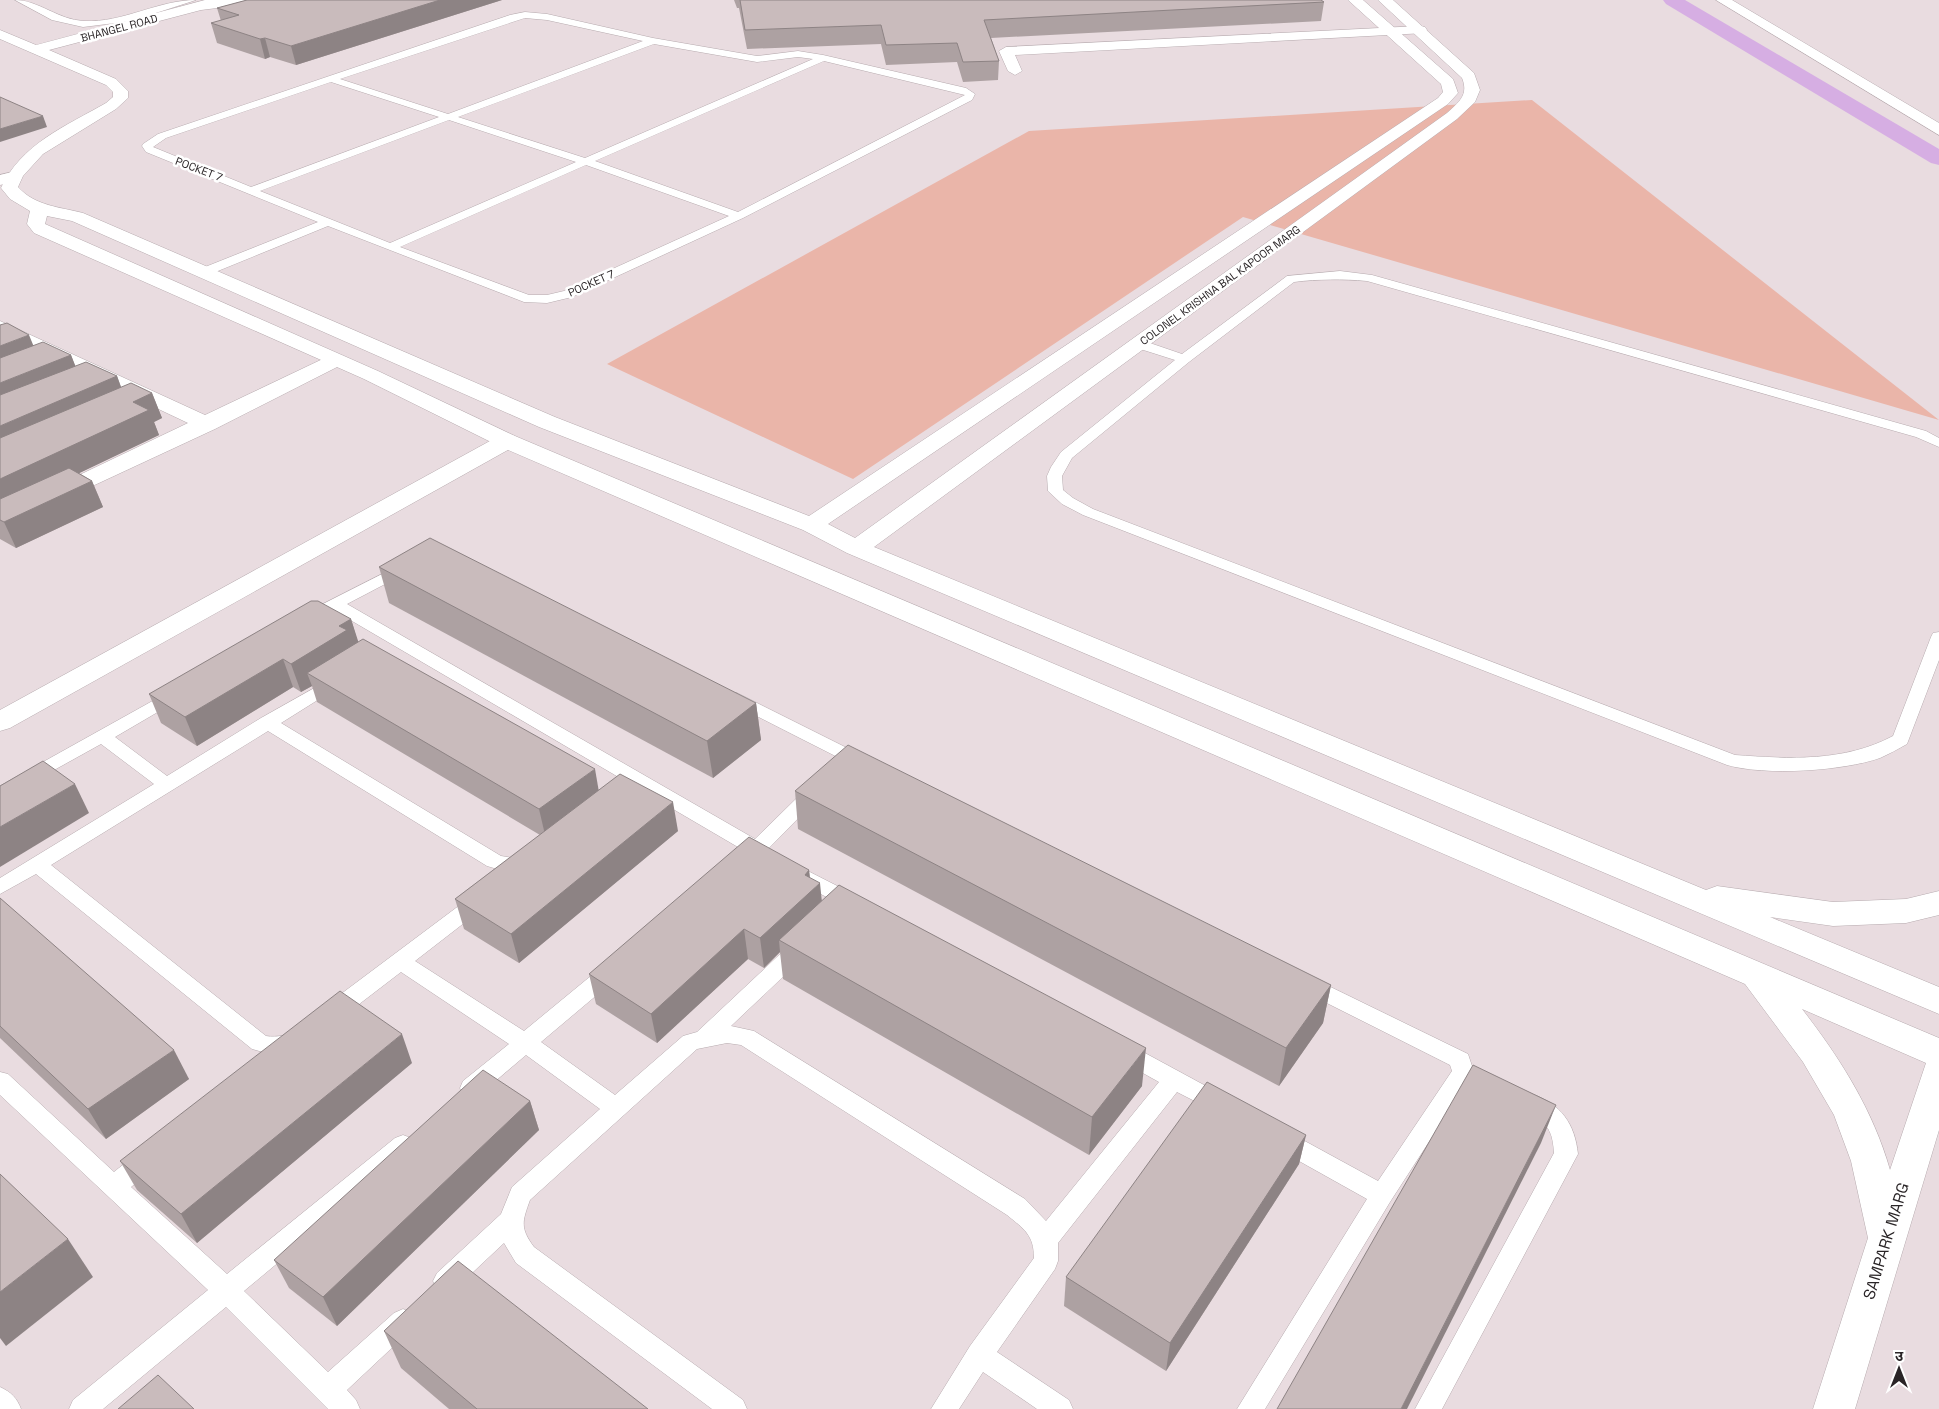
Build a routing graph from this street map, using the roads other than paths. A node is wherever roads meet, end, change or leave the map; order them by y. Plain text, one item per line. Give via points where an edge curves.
1 (19, 0) edge
2 (216, 0) edge
3 (249, 0) edge
4 (1355, 0) edge
5 (1385, 0) edge
6 (1723, 0) edge
7 (197, 3) edge
8 (1420, 30) junction
9 (1388, 32) junction
10 (0, 34) edge
11 (653, 41) junction
12 (36, 49) junction
13 (823, 58) junction
14 (1015, 71) dead end
15 (328, 78) junction
16 (450, 118) junction
17 (1939, 130) edge
18 (587, 162) junction
19 (6, 178) edge
20 (252, 190) junction
21 (39, 210) junction
22 (739, 216) junction
23 (328, 222) junction
24 (390, 247) junction
25 (204, 272) junction
26 (11, 336) edge
27 (1139, 344) junction
28 (1184, 359) junction
29 (336, 360) junction
30 (408, 360) junction
31 (371, 375) junction
32 (207, 424) junction
33 (507, 442) junction
34 (598, 442) junction
35 (1939, 443) edge
36 (563, 465) junction
37 (0, 522) edge
38 (811, 526) junction
39 (856, 548) junction
40 (418, 562) edge
41 (335, 604) junction
42 (309, 618) edge
43 (1939, 637) edge
44 (350, 672) edge
45 (188, 687) edge
46 (719, 690) edge
47 (0, 722) edge
48 (267, 722) junction
49 (102, 736) junction
50 (840, 768) junction
51 (877, 770) edge
52 (166, 784) junction
53 (0, 794) edge
54 (757, 850) junction
55 (37, 864) junction
56 (735, 868) edge
57 (0, 887) edge
58 (1679, 893) junction
59 (1939, 904) edge
60 (851, 909) edge
61 (813, 935) edge
62 (400, 961) junction
63 (622, 962) edge
64 (1755, 973) junction
65 (1292, 977) edge
66 (1939, 1001) edge
67 (306, 1033) junction
68 (705, 1037) junction
69 (1105, 1042) edge
70 (525, 1043) junction
71 (1939, 1053) edge
72 (1463, 1064) junction
73 (262, 1068) edge
74 (1939, 1072) edge
75 (1487, 1077) edge
76 (1174, 1080) junction
77 (0, 1081) edge
78 (1512, 1091) edge
79 (456, 1100) edge
80 (617, 1109) junction
81 (1234, 1113) edge
82 (418, 1132) edge
83 (1269, 1132) edge
84 (161, 1149) edge
85 (114, 1186) junction
86 (1382, 1195) junction
87 (510, 1221) junction
88 (1887, 1237) junction
89 (1046, 1240) junction
90 (227, 1291) junction
91 (979, 1356) junction
92 (328, 1390) junction
93 (0, 1400) edge
94 (8, 1409) edge
95 (82, 1409) edge
96 (347, 1409) edge
97 (734, 1409) edge
98 (944, 1409) edge
99 (1060, 1409) edge
100 (1250, 1409) edge
101 (1428, 1409) edge
102 (1834, 1409) edge

1 - 7 lane via 67,22 85,24
2 - 7 street, BHANGEL ROAD
3 - 7 street, BHANGEL ROAD
4 - 9 street
5 - 8 street, COLONEL KRISHNA BAL KAPOOR MARG
6 - 17 street
7 - 12 street, BHANGEL ROAD
8 - 9 street
8 - 27 street, COLONEL KRISHNA BAL KAPOOR MARG via 1469,76 1474,88 1471,97 1444,122
9 - 14 street via 1006,51
9 - 38 street via 1448,82 1451,93 1443,101
10 - 12 street
11 - 13 lane, POCKET 7 via 757,59 798,54
11 - 15 lane, POCKET 7 via 525,15
11 - 16 lane
12 - 19 street via 111,82 121,91 120,98 44,147
13 - 18 lane
13 - 22 lane, POCKET 7 via 963,90 970,94 969,98
15 - 16 lane
15 - 20 lane, POCKET 7 via 162,136 147,146 150,150
16 - 18 lane
16 - 20 lane
18 - 22 lane
18 - 24 lane
19 - 21 street via 16,197
20 - 23 lane, POCKET 7
21 - 25 street via 76,217
21 - 29 street via 36,224 40,229
22 - 24 lane, POCKET 7 via 568,294 548,299 528,299
23 - 24 lane, POCKET 7
23 - 25 lane
25 - 30 street
26 - 32 street via 140,401
27 - 28 lane
27 - 39 street, COLONEL KRISHNA BAL KAPOOR MARG
28 - 35 lane via 1291,279 1322,276 1368,278 1921,434
28 - 43 lane via 1066,455 1055,471 1053,486 1060,498 1733,760 1784,765 1834,761 1871,754 1901,740
29 - 31 street
29 - 32 street
30 - 31 street
30 - 34 street
31 - 33 street
32 - 37 street
33 - 36 street
33 - 47 street
34 - 36 street
34 - 38 street
36 - 64 street
38 - 39 street
39 - 58 street
40 - 41 lane
41 - 42 lane
41 - 54 lane via 391,646 632,787
44 - 48 lane
45 - 49 lane
46 - 50 lane
48 - 52 lane
48 - 62 lane via 494,862 511,866 533,860
49 - 52 lane
49 - 53 lane
50 - 51 lane
50 - 54 lane
52 - 55 lane
54 - 56 lane
54 - 60 lane
55 - 57 lane
55 - 67 lane via 260,1043 277,1047
58 - 59 street via 1833,914 1906,911
58 - 66 street
61 - 68 lane
62 - 67 lane
62 - 70 lane
63 - 70 lane
64 - 71 street
64 - 88 street via 1832,1080 1861,1136
65 - 72 lane
67 - 73 lane
68 - 80 lane via 691,1042
68 - 89 lane via 726,1034 746,1037 1016,1207
69 - 76 lane
70 - 79 lane
70 - 80 lane
72 - 75 lane
72 - 86 lane via 1463,1072
74 - 88 street, SAMPARK MARG
76 - 81 lane
76 - 89 lane
77 - 85 lane
78 - 101 lane via 1553,1114 1566,1134 1566,1154
80 - 87 lane via 520,1194
82 - 90 lane
83 - 86 lane
84 - 85 lane
85 - 90 lane
86 - 100 lane
87 - 92 lane
87 - 97 lane via 511,1238 525,1255
88 - 102 street, SAMPARK MARG
89 - 91 lane via 1046,1261
90 - 92 lane
90 - 95 lane
91 - 98 lane
91 - 99 lane
92 - 96 lane
93 - 94 lane

